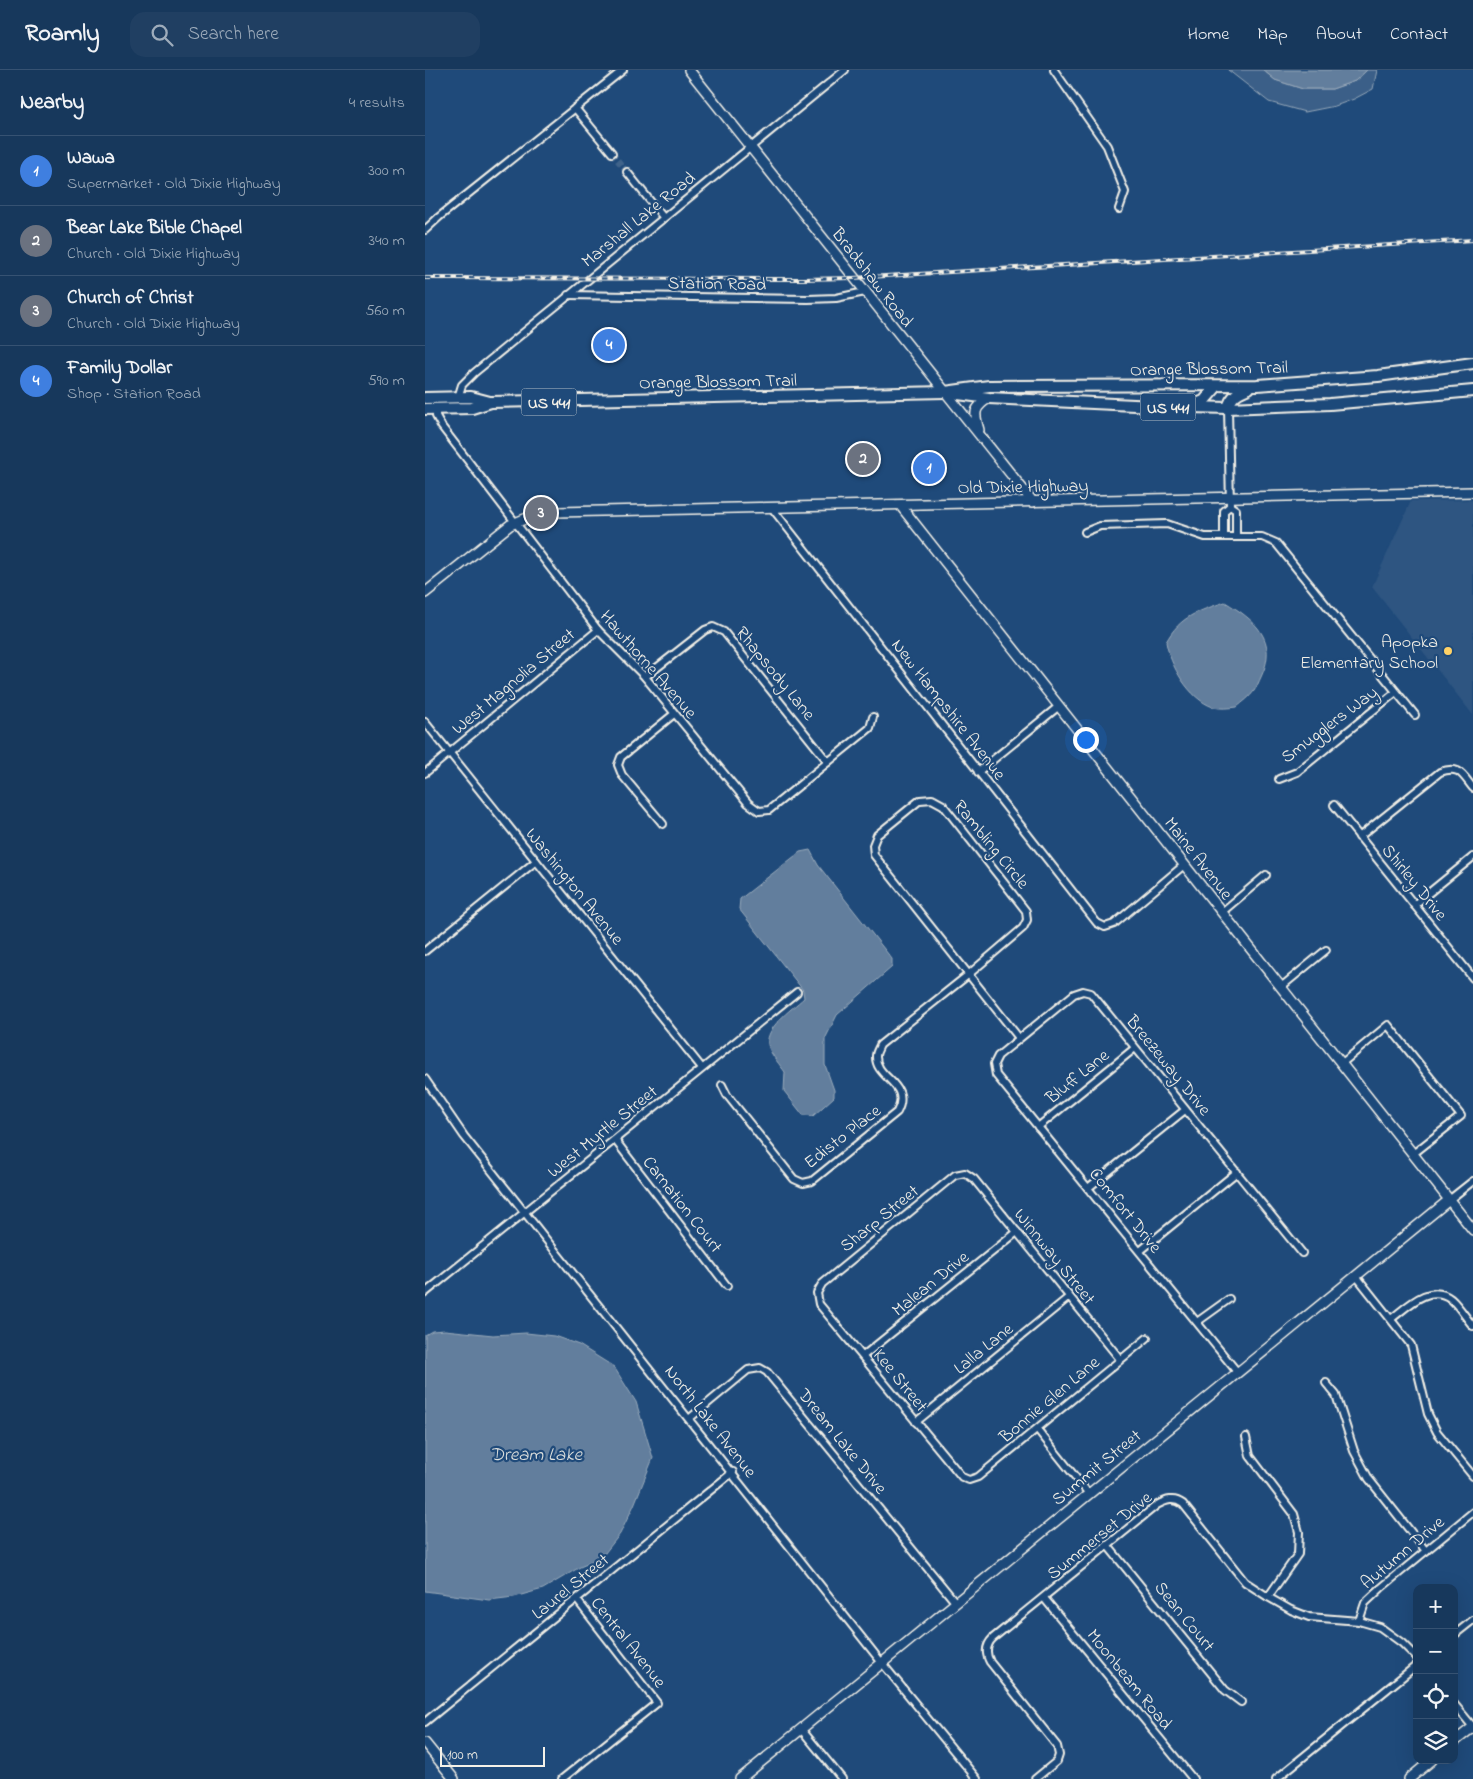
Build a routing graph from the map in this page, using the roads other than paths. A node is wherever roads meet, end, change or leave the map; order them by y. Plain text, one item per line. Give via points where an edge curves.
1 (623, 70) edge
2 (689, 70) edge
3 (845, 70) edge
4 (1054, 70) edge
5 (575, 108) junction
6 (750, 147) junction
7 (612, 153) tunnel mouth
8 (627, 172) tunnel mouth
9 (1119, 209) dead end
10 (663, 217) junction
11 (425, 230) edge
12 (865, 292) junction
13 (569, 295) junction
14 (1473, 363) edge
15 (1257, 385) junction
16 (1217, 386) junction
17 (1473, 391) edge
18 (945, 392) junction
19 (425, 398) edge
20 (458, 398) junction
21 (989, 398) junction
22 (491, 402) junction
23 (1189, 407) junction
24 (436, 408) junction
25 (1228, 408) junction
26 (425, 409) edge
27 (980, 435) junction
28 (1473, 492) edge
29 (1033, 502) junction
30 (1230, 502) junction
31 (899, 505) junction
32 (772, 508) junction
33 (1224, 520) junction
34 (1236, 520) junction
35 (514, 522) junction
36 (1085, 532) dead end
37 (1224, 537) junction
38 (1236, 537) junction
39 (425, 593) edge
40 (597, 630) junction
41 (645, 677) junction
42 (1396, 692) junction
43 (1059, 706) junction
44 (674, 714) junction
45 (1415, 715) dead end
46 (873, 717) dead end
47 (425, 722) edge
48 (449, 754) junction
49 (828, 762) junction
50 (978, 772) junction
51 (425, 773) edge
52 (1279, 779) dead end
53 (1473, 788) edge
54 (1334, 806) dead end
55 (663, 824) dead end
56 (1359, 837) junction
57 (1473, 857) edge
58 (536, 861) junction
59 (1184, 865) junction
60 (1266, 875) dead end
61 (1414, 905) junction
62 (1222, 912) junction
63 (1327, 950) dead end
64 (425, 951) edge
65 (1472, 973) edge
66 (968, 974) junction
67 (1281, 987) junction
68 (797, 992) dead end
69 (1019, 1038) junction
70 (1135, 1048) junction
71 (994, 1064) joint
72 (1341, 1064) junction
73 (702, 1068) junction
74 (425, 1079) edge
75 (722, 1085) dead end
76 (1185, 1110) junction
77 (1038, 1127) junction
78 (615, 1140) junction
79 (1413, 1154) junction
80 (1237, 1172) junction
81 (965, 1173) joint
82 (1473, 1181) edge
83 (1089, 1188) junction
84 (1449, 1200) junction
85 (526, 1212) junction
86 (1473, 1230) edge
87 (1017, 1232) junction
88 (1140, 1251) junction
89 (1302, 1253) dead end
90 (1357, 1277) junction
91 (727, 1286) dead end
92 (425, 1293) edge
93 (817, 1293) joint
94 (1069, 1297) junction
95 (1229, 1299) dead end
96 (1391, 1319) junction
97 (1197, 1322) junction
98 (1473, 1326) edge
99 (1147, 1338) dead end
100 (863, 1356) junction
101 (1120, 1359) junction
102 (1238, 1373) junction
103 (1326, 1382) dead end
104 (690, 1418) junction
105 (917, 1422) junction
106 (1037, 1429) junction
107 (1246, 1437) dead end
108 (733, 1472) junction
109 (1473, 1476) edge
110 (969, 1480) joint
111 (1089, 1494) junction
112 (1473, 1512) edge
113 (1108, 1546) junction
114 (1427, 1551) junction
115 (1268, 1597) junction
116 (1044, 1598) junction
117 (577, 1600) junction
118 (956, 1603) junction
119 (1473, 1620) edge
120 (1359, 1621) junction
121 (1458, 1632) edge
122 (1413, 1654) edge
123 (882, 1663) junction
124 (1413, 1668) edge
125 (1241, 1702) dead end
126 (1458, 1709) edge
127 (425, 1722) edge
128 (1473, 1727) edge
129 (801, 1729) junction
130 (1458, 1739) edge
131 (425, 1743) edge
132 (1427, 1764) edge
133 (454, 1779) edge
134 (562, 1779) edge
135 (740, 1779) edge
136 (842, 1779) edge
137 (977, 1779) edge
138 (1035, 1779) edge
139 (1193, 1779) edge
140 (1276, 1779) edge
141 (1409, 1779) edge

1 - 5 street
2 - 6 street, Bradshaw Road
3 - 6 street, Marshall Lake Road
4 - 9 street via 1107,146 1125,192
5 - 7 street
5 - 11 street
6 - 10 street, Marshall Lake Road
6 - 12 street, Bradshaw Road
8 - 10 street
10 - 13 street, Marshall Lake Road
12 - 13 street, Station Road via 808,299
12 - 18 street, Bradshaw Road
13 - 20 street, Marshall Lake Road via 468,378
14 - 15 main road, Orange Blossom Trail / US 441 via 1369,377
15 - 16 main road, Orange Blossom Trail / US 441
15 - 25 main road via 1234,395
16 - 18 main road, Orange Blossom Trail / US 441 via 989,386
16 - 23 main road via 1205,401
17 - 25 main road, Orange Blossom Trail / US 441 via 1330,404
18 - 21 main road, Orange Blossom Trail / US 441
18 - 22 main road, Orange Blossom Trail / US 441
18 - 27 street, Bradshaw Road
19 - 20 main road, Orange Blossom Trail / US 441
20 - 22 main road, Orange Blossom Trail / US 441 via 471,397
21 - 23 main road, Orange Blossom Trail / US 441
21 - 27 street via 977,409
22 - 24 main road, Orange Blossom Trail / US 441 via 472,408
23 - 25 main road, Orange Blossom Trail / US 441
24 - 26 main road, Orange Blossom Trail / US 441
24 - 35 street, Hawthorne Avenue via 435,416 442,427
25 - 30 street
27 - 29 street, Bradshaw Road
28 - 30 street, Old Dixie Highway
29 - 30 street, Old Dixie Highway
29 - 31 street, Old Dixie Highway
30 - 33 street via 1224,510
30 - 34 street via 1236,510
31 - 32 street, Old Dixie Highway
31 - 43 street, Maine Avenue
32 - 35 street, Old Dixie Highway via 557,512
32 - 50 street, New Hampshire Avenue
33 - 34 street
33 - 37 street
34 - 38 street
35 - 39 street
35 - 40 street, Hawthorne Avenue
36 - 37 street, Smugglers Way via 1100,526 1167,524 1205,537
37 - 38 street, Smugglers Way
38 - 42 street, Smugglers Way via 1262,537 1276,543
40 - 41 street, Hawthorne Avenue
40 - 48 street, West Magnolia Street
41 - 44 street, Hawthorne Avenue
41 - 49 street, Rhapsody Lane via 705,630 713,628 724,632
42 - 45 street, Smugglers Way
42 - 52 street, Smugglers Way via 1297,772
43 - 50 street
43 - 59 street, Maine Avenue
44 - 49 street, Hawthorne Avenue via 748,803 759,811 769,810
44 - 55 street via 621,757 618,765 622,775
46 - 49 street, Hawthorne Avenue via 870,728
47 - 48 street, Washington Avenue
48 - 51 street, West Magnolia Street
48 - 58 street, Washington Avenue
50 - 59 street, New Hampshire Avenue via 1097,923 1105,926 1114,924
53 - 56 street via 1460,771 1450,768 1440,772
54 - 56 street, Shirley Drive
56 - 61 street, Shirley Drive
57 - 61 street
58 - 64 street
58 - 73 street, Washington Avenue
59 - 62 street, Maine Avenue
60 - 62 street
61 - 65 street, Shirley Drive
62 - 67 street, Maine Avenue
63 - 67 street
66 - 66 street, Rambling Circle via 874,855 877,835 920,800 932,798 943,805 1026,911 1027,920 1023,928
66 - 69 street, Rambling Circle
66 - 75 street, Edisto Place via 880,1045 876,1055 878,1065 900,1092 902,1103 897,1112 812,1181 803,1183 794,1179
67 - 72 street, Maine Avenue
68 - 73 street, West Myrtle Street
69 - 70 street, Breezeway Drive via 1074,994 1083,991 1091,992
69 - 71 street, Breezeway Drive via 998,1056
70 - 76 street, Breezeway Drive
70 - 77 street, Bluff Lane
71 - 77 street, Comfort Drive via 996,1075
72 - 79 street, Maine Avenue
72 - 79 street via 1388,1025 1461,1116
73 - 78 street, West Myrtle Street
74 - 85 street, North Lake Avenue via 464,1136
76 - 80 street, Breezeway Drive
76 - 83 street
77 - 83 street, Comfort Drive
78 - 85 street, West Myrtle Street
78 - 91 street, Carnation Court
79 - 84 street, Maine Avenue
80 - 88 street
80 - 89 street, Breezeway Drive
81 - 87 street, Winnway Street via 974,1179
81 - 93 street, Sharp Street via 955,1175 822,1284
82 - 84 street, Summit Street
83 - 88 street, Comfort Drive
84 - 86 street, Maine Avenue
84 - 90 street, Summit Street
85 - 92 street, West Myrtle Street
85 - 104 street, North Lake Avenue
87 - 94 street, Winnway Street
87 - 100 street, Malean Drive
88 - 97 street, Comfort Drive
90 - 96 street
90 - 102 street, Summit Street
93 - 100 street, Kee Street via 819,1304
94 - 101 street, Winnway Street
94 - 105 street, Lalla Lane
95 - 97 street
96 - 98 street via 1423,1296 1442,1293
96 - 109 street via 1411,1345 1428,1414 1437,1432
97 - 102 street, Comfort Drive
99 - 101 street, Bonnie Glen Lane
100 - 105 street, Kee Street
101 - 106 street, Bonnie Glen Lane
102 - 111 street, Summit Street
103 - 114 street via 1336,1395 1354,1451 1369,1479
104 - 108 street, North Lake Avenue
104 - 118 street, Dream Lake Drive via 748,1370 759,1368 767,1372
105 - 110 street, Kee Street
106 - 110 street, Bonnie Glen Lane via 979,1477
106 - 111 street
107 - 115 street via 1251,1456 1295,1514 1299,1532 1298,1554
108 - 117 street, Laurel Street
108 - 123 street, North Lake Avenue
111 - 118 street, Summit Street
112 - 114 street, Autumn Drive
113 - 115 street, Summerset Drive via 1157,1505 1177,1500 1245,1582
113 - 116 street, Summerset Drive
113 - 125 street, Sean Court via 1225,1690
114 - 120 street, Autumn Drive via 1365,1603
115 - 120 street, Summerset Drive via 1309,1617
116 - 138 street, Summerset Drive via 993,1638 987,1652 993,1666 1057,1746 1057,1761
116 - 139 street, Moonbeam Road
117 - 127 street, Laurel Street
117 - 134 street, Central Avenue via 657,1703
118 - 123 street, Summit Street
119 - 121 street
120 - 122 street, Summerset Drive via 1380,1627
123 - 129 street, Summit Street
123 - 137 street, North Lake Avenue
124 - 140 street
126 - 128 street
128 - 130 street
129 - 135 street, Summit Street
129 - 136 street
131 - 133 street
132 - 141 street

